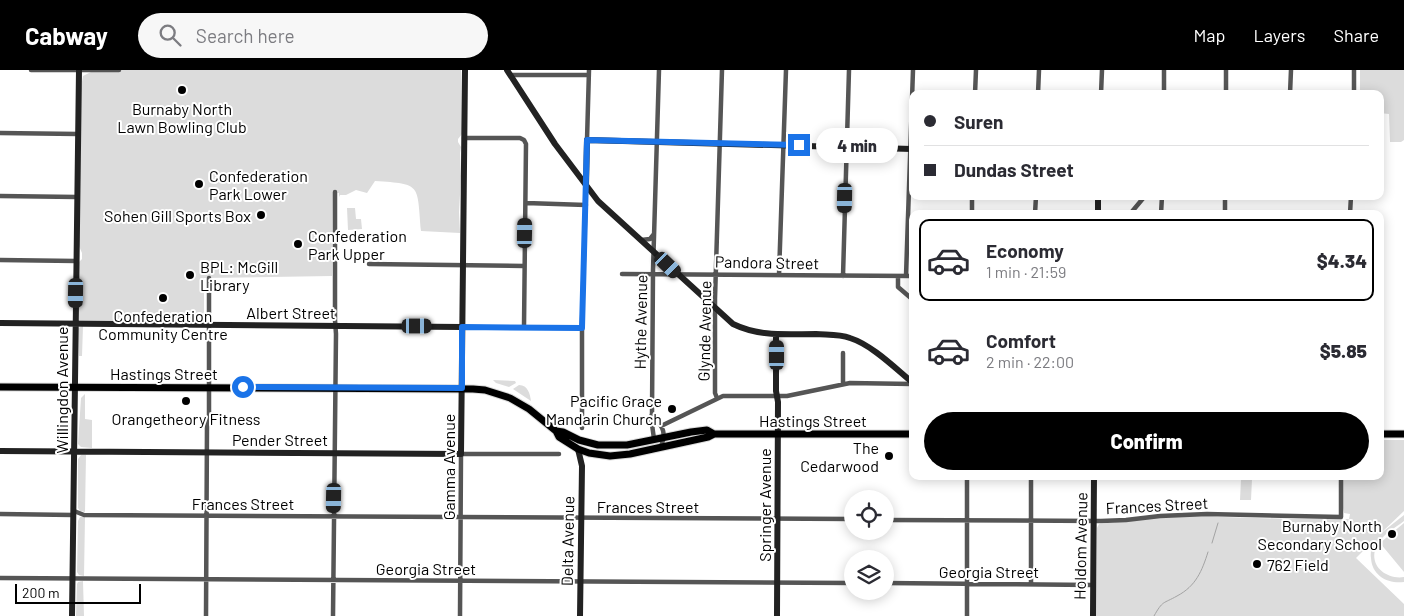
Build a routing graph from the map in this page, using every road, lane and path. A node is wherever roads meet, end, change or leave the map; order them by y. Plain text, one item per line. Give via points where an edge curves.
1 (31, 70) edge
2 (79, 70) edge
3 (119, 70) edge
4 (465, 70) edge
5 (659, 70) edge
6 (722, 70) edge
7 (786, 70) edge
8 (849, 70) edge
9 (913, 70) edge
10 (976, 70) edge
11 (1039, 70) edge
12 (1102, 70) edge
13 (1164, 70) edge
14 (1226, 70) edge
15 (1291, 70) edge
16 (1354, 70) edge
17 (508, 72) edge
18 (589, 73) edge
19 (912, 90) edge
20 (975, 90) edge
21 (1038, 90) edge
22 (1102, 90) edge
23 (1164, 90) edge
24 (1226, 90) edge
25 (1290, 90) edge
26 (1354, 90) edge
27 (0, 133) edge
28 (78, 134) junction
29 (464, 138) junction
30 (587, 140) junction
31 (657, 142) junction
32 (720, 143) junction
33 (783, 145) junction
34 (846, 147) junction
35 (909, 149) edge
36 (586, 187) junction
37 (335, 192) dead end
38 (0, 196) edge
39 (77, 197) junction
40 (909, 200) edge
41 (1142, 200) edge
42 (526, 203) junction
43 (586, 205) junction
44 (1133, 210) edge
45 (654, 233) junction
46 (641, 240) junction
47 (654, 251) junction
48 (0, 260) edge
49 (76, 260) junction
50 (368, 264) dead end
51 (462, 265) junction
52 (524, 266) junction
53 (622, 274) dead end
54 (653, 274) junction
55 (677, 274) junction
56 (717, 275) junction
57 (780, 275) junction
58 (843, 276) junction
59 (898, 276) junction
60 (906, 276) joint
61 (210, 278) dead end
62 (909, 296) edge
63 (716, 310) junction
64 (0, 324) edge
65 (75, 324) junction
66 (209, 325) junction
67 (335, 326) junction
68 (462, 327) junction
69 (524, 327) junction
70 (582, 328) junction
71 (776, 334) junction
72 (843, 353) dead end
73 (909, 381) edge
74 (909, 383) edge
75 (843, 384) junction
76 (0, 386) edge
77 (76, 386) junction
78 (209, 387) junction
79 (335, 388) junction
80 (462, 388) junction
81 (777, 396) junction
82 (717, 398) junction
83 (652, 414) junction
84 (661, 426) junction
85 (582, 428) dead end
86 (556, 431) junction
87 (778, 433) junction
88 (714, 434) junction
89 (909, 434) edge
90 (1384, 434) edge
91 (1404, 434) edge
92 (664, 437) junction
93 (654, 439) junction
94 (661, 447) junction
95 (578, 449) junction
96 (0, 451) edge
97 (74, 451) junction
98 (206, 452) junction
99 (334, 453) junction
100 (589, 453) junction
101 (462, 454) junction
102 (559, 454) dead end
103 (582, 466) junction
104 (967, 480) edge
105 (1031, 480) edge
106 (1094, 480) edge
107 (1341, 480) edge
108 (0, 514) edge
109 (73, 515) junction
110 (206, 516) junction
111 (334, 516) junction
112 (462, 517) junction
113 (581, 518) junction
114 (778, 518) junction
115 (844, 519) edge
116 (894, 520) edge
117 (967, 520) junction
118 (1030, 521) junction
119 (1094, 521) junction
120 (0, 578) edge
121 (73, 578) junction
122 (206, 579) junction
123 (333, 580) junction
124 (461, 581) junction
125 (580, 581) junction
126 (777, 582) junction
127 (844, 583) edge
128 (894, 583) edge
129 (967, 584) junction
130 (1030, 584) junction
131 (1093, 585) junction
132 (72, 616) edge
133 (206, 616) edge
134 (333, 616) edge
135 (460, 616) edge
136 (580, 616) edge
137 (777, 616) edge
138 (967, 616) edge
139 (1093, 616) edge

1 - 2 street
2 - 3 street
2 - 28 street, Willingdon Avenue
4 - 29 street, Gamma Avenue
5 - 31 street, Hythe Avenue
6 - 32 street, Glynde Avenue
7 - 33 street
8 - 34 street
9 - 19 street
10 - 20 street
11 - 21 street
12 - 22 street
13 - 23 street
14 - 24 street
15 - 25 street
16 - 26 street
17 - 18 street
17 - 36 street
18 - 30 street
27 - 28 street
28 - 39 street, Willingdon Avenue
29 - 42 street via 524,140
29 - 51 street, Gamma Avenue
30 - 31 street
30 - 36 street
31 - 32 street
31 - 45 street, Hythe Avenue
32 - 33 street
32 - 56 street, Glynde Avenue
33 - 34 street
33 - 57 street
34 - 35 street
34 - 58 street
36 - 43 street
36 - 46 street
37 - 67 street
38 - 39 street
39 - 49 street, Willingdon Avenue
40 - 60 street
41 - 44 street
42 - 43 street
42 - 52 street
43 - 70 street
45 - 46 street via 650,239
45 - 47 street, Hythe Avenue
46 - 47 street
47 - 54 street, Hythe Avenue
47 - 55 street
48 - 49 street
49 - 65 street, Willingdon Avenue
50 - 51 street
51 - 52 street
51 - 68 street, Gamma Avenue
52 - 69 street
53 - 54 street, Pandora Street
54 - 55 street, Pandora Street
54 - 83 street, Hythe Avenue
55 - 56 street, Pandora Street
55 - 63 street
56 - 57 street, Pandora Street
56 - 63 street, Glynde Avenue
57 - 58 street, Pandora Street
58 - 59 street, Pandora Street
59 - 60 street, Pandora Street
59 - 62 street via 898,287
61 - 66 street
63 - 71 street via 733,324 747,330
63 - 82 street, Glynde Avenue
64 - 65 street, Albert Street
65 - 66 street, Albert Street
65 - 77 street, Willingdon Avenue
66 - 67 street, Albert Street
66 - 78 street
67 - 68 street, Albert Street
67 - 79 street
68 - 69 street, Albert Street
68 - 80 street, Gamma Avenue
69 - 70 street, Albert Street
70 - 85 street
71 - 73 street via 849,337 863,343
71 - 81 street, Springer Avenue
72 - 75 street
74 - 75 street
75 - 81 street
76 - 77 main road, Hastings Street
77 - 78 main road, Hastings Street
77 - 97 street, Willingdon Avenue
78 - 79 main road, Hastings Street
78 - 98 street
79 - 80 main road, Hastings Street
79 - 99 street
80 - 86 main road, Hastings Street via 485,390 510,398 530,409
80 - 101 street, Gamma Avenue
81 - 82 street
81 - 87 street, Springer Avenue
82 - 84 street
83 - 84 street
83 - 93 street, Hythe Avenue
84 - 92 street
86 - 93 main road, Hastings Street via 598,445 627,445
86 - 95 main road, Hastings Street via 559,438
87 - 88 main road, Hastings Street
87 - 89 main road, Hastings Street
87 - 114 street, Springer Avenue
88 - 92 main road, Hastings Street via 707,430
88 - 94 main road, Hastings Street
90 - 91 main road
92 - 93 main road, Hastings Street
92 - 94 street
94 - 100 main road, Hastings Street via 622,455
95 - 100 main road, Hastings Street
95 - 103 street, Delta Avenue
96 - 97 street, Pender Street
97 - 98 street, Pender Street
97 - 109 street, Willingdon Avenue
98 - 99 street, Pender Street
98 - 110 street
99 - 101 street, Pender Street
99 - 111 street
100 - 103 street, Delta Avenue
101 - 102 street, Pender Street
101 - 112 street, Gamma Avenue
103 - 113 street, Delta Avenue
104 - 117 street
105 - 118 street
106 - 119 street, Holdom Avenue
107 - 119 street, Frances Street via 1341,517 1199,514
108 - 109 street, Frances Street
109 - 110 street, Frances Street
109 - 121 street, Willingdon Avenue
110 - 111 street, Frances Street
110 - 122 street
111 - 112 street, Frances Street
111 - 123 street
112 - 113 street, Frances Street
112 - 124 street, Gamma Avenue
113 - 114 street, Frances Street
113 - 125 street, Delta Avenue
114 - 115 street, Frances Street
114 - 126 street, Springer Avenue
116 - 117 street, Frances Street
117 - 118 street, Frances Street
117 - 129 street
118 - 119 street, Frances Street
118 - 130 street
119 - 131 street, Holdom Avenue
120 - 121 street, Georgia Street
121 - 122 street, Georgia Street
121 - 132 street, Willingdon Avenue
122 - 123 street, Georgia Street
122 - 133 street
123 - 124 street, Georgia Street
123 - 134 street
124 - 125 street, Georgia Street
124 - 135 street, Gamma Avenue
125 - 126 street, Georgia Street
125 - 136 street, Delta Avenue
126 - 127 street, Georgia Street
126 - 137 street, Springer Avenue
128 - 129 street, Georgia Street
129 - 130 street, Georgia Street
129 - 138 street
130 - 131 street, Georgia Street
131 - 139 street, Holdom Avenue

